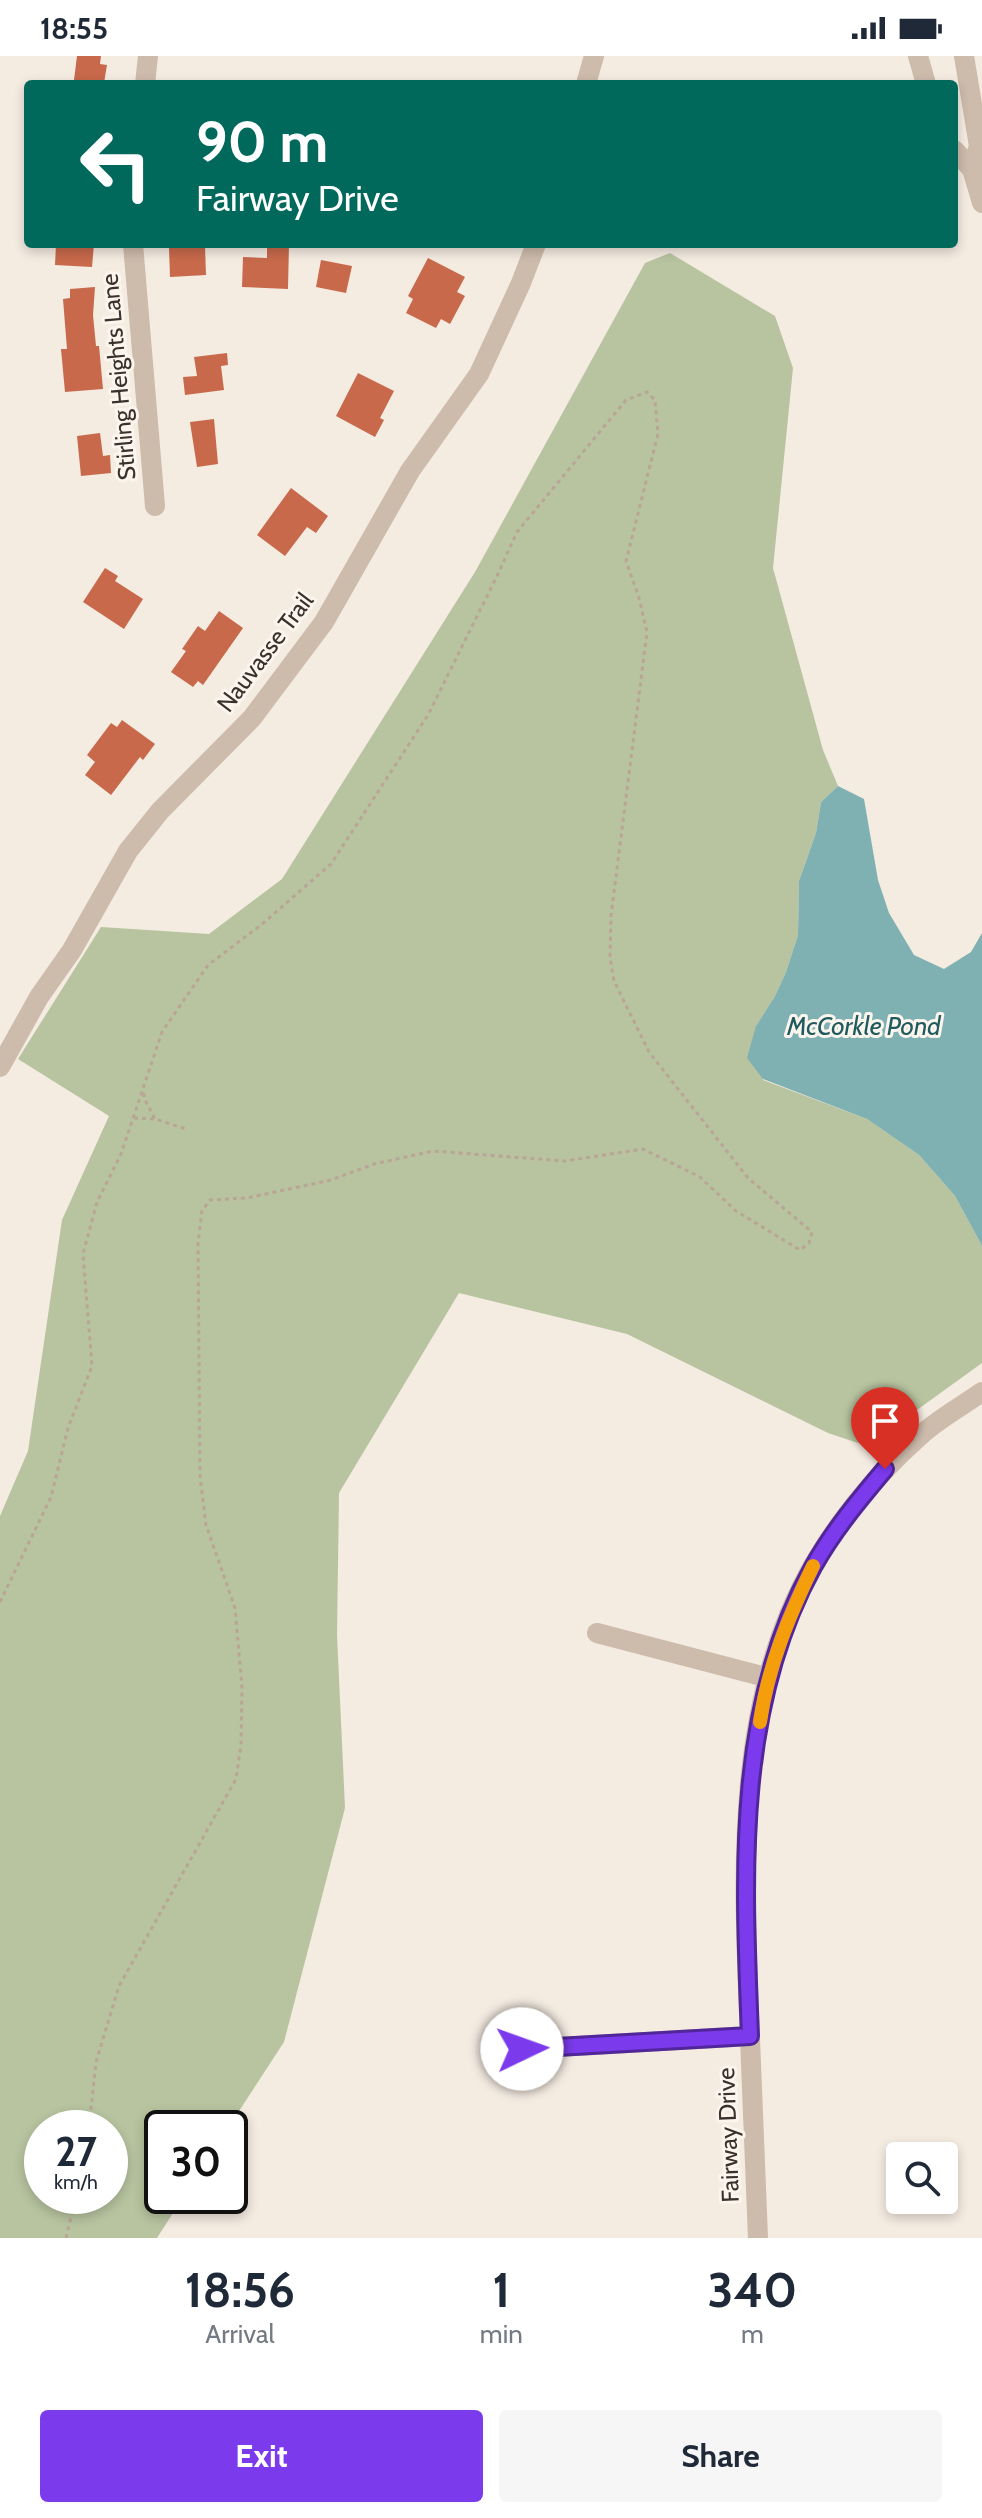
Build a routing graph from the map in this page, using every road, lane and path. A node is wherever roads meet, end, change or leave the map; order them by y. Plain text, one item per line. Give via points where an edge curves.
1 (148, 56) edge
2 (594, 56) edge
3 (918, 56) edge
4 (964, 56) edge
5 (145, 80) edge
6 (587, 80) edge
7 (925, 80) edge
8 (958, 154) edge
9 (972, 169) junction
10 (982, 203) edge
11 (133, 248) edge
12 (534, 248) edge
13 (155, 506) dead end
14 (0, 1067) edge
15 (145, 1086) junction
16 (134, 1118) junction
17 (155, 1119) junction
18 (186, 1129) dead end
19 (982, 1392) edge
20 (0, 1602) edge
21 (597, 1633) dead end
22 (769, 1678) junction
23 (750, 2036) junction
24 (522, 2049) dead end
25 (91, 2110) edge
26 (72, 2214) edge
27 (66, 2238) edge
28 (758, 2238) edge

1 - 5 street
2 - 6 street
3 - 7 street
4 - 9 street via 979,146
8 - 9 street
9 - 10 street
11 - 13 street, Stirling Heights Lane
12 - 14 street, Nauvasse Trail via 479,374 410,471 324,622 252,718 128,851
15 - 16 path
15 - 17 path via 144,1098
15 - 25 path via 162,1032 208,965 331,864 428,715 517,532 626,400 647,392 655,400 658,434 626,561 647,632 611,916 614,981 649,1052 748,1178 812,1232 809,1243 800,1250 736,1211 700,1177 643,1149 565,1161 433,1151 331,1180 247,1198 210,1200 202,1211 198,1243 200,1476 206,1525 235,1608 241,1745 236,1779 119,1986 96,2062
16 - 17 path
16 - 20 path via 97,1202 83,1254 92,1366 68,1428 51,1497
17 - 18 path
19 - 22 street, Fairway Drive via 924,1432 849,1512 813,1566
21 - 22 street
22 - 23 street, Fairway Drive via 750,1782 745,1915
23 - 24 street
23 - 28 street, Fairway Drive
26 - 27 path

